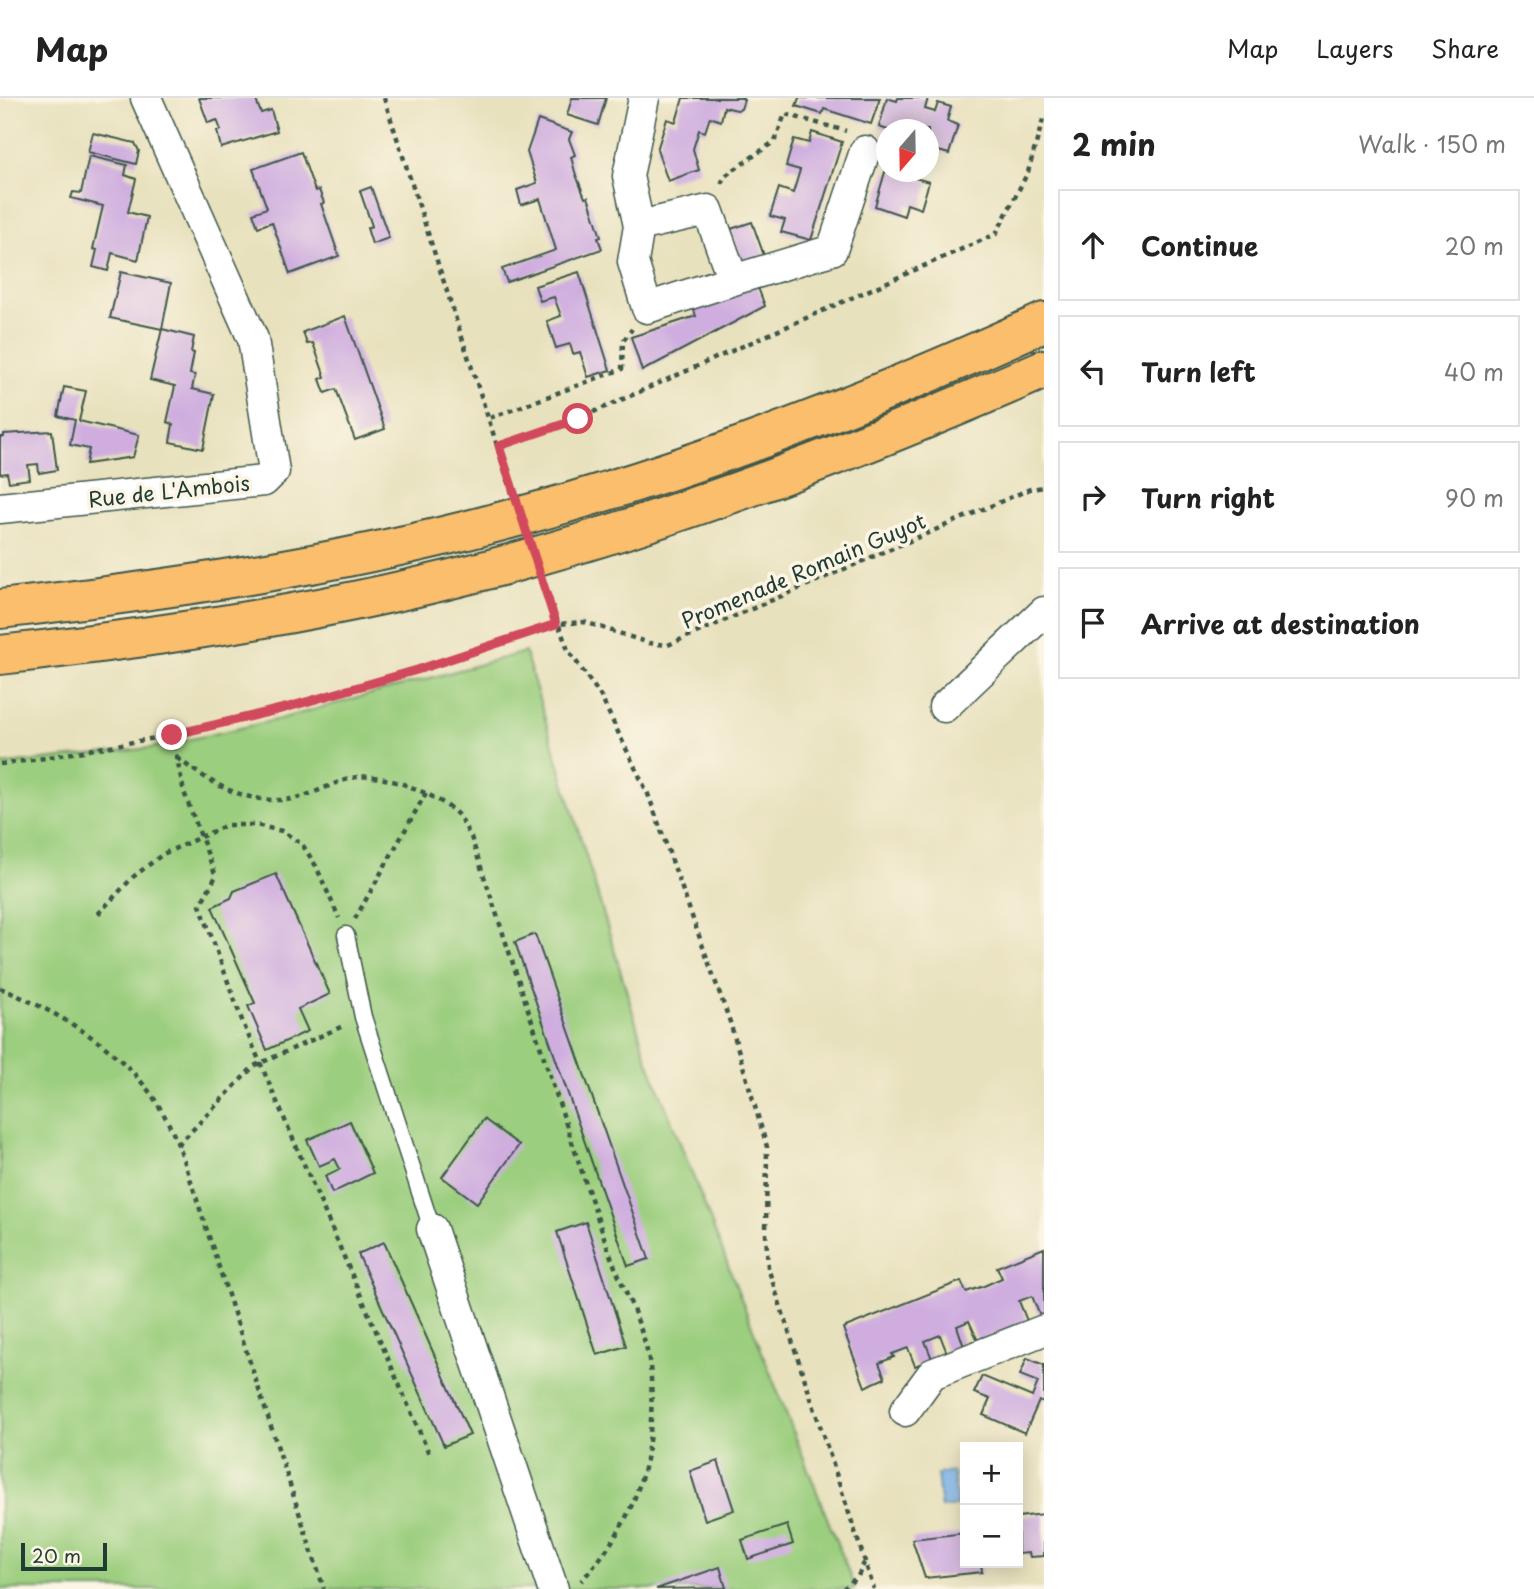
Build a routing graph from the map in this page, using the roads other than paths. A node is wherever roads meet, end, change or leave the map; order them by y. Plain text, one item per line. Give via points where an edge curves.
1 (146, 98) edge
2 (644, 98) edge
3 (865, 151) road end
4 (639, 226) junction
5 (733, 280) junction
6 (1044, 303) edge
7 (1044, 322) edge
8 (1044, 369) edge
9 (1044, 392) edge
10 (766, 438) junction
11 (776, 477) junction
12 (0, 508) edge
13 (0, 609) edge
14 (1044, 612) edge
15 (0, 655) edge
16 (944, 707) dead end
17 (346, 934) road end
18 (432, 1229) joint
19 (1044, 1330) edge
20 (905, 1411) dead end
21 (564, 1588) edge

1 - 12 street, Rue de L'Ambois via 253,339 274,471 264,481
2 - 4 street via 628,176
3 - 5 street via 832,250
4 - 5 street via 708,210
4 - 5 street via 633,262 647,308
6 - 10 highway via 848,380
7 - 10 highway
8 - 11 highway
9 - 11 highway via 884,459
10 - 13 highway via 495,523 256,574
11 - 15 highway via 615,533 383,594 221,626
14 - 16 street
17 - 18 lane via 363,1017
18 - 21 street
19 - 20 street via 932,1374

